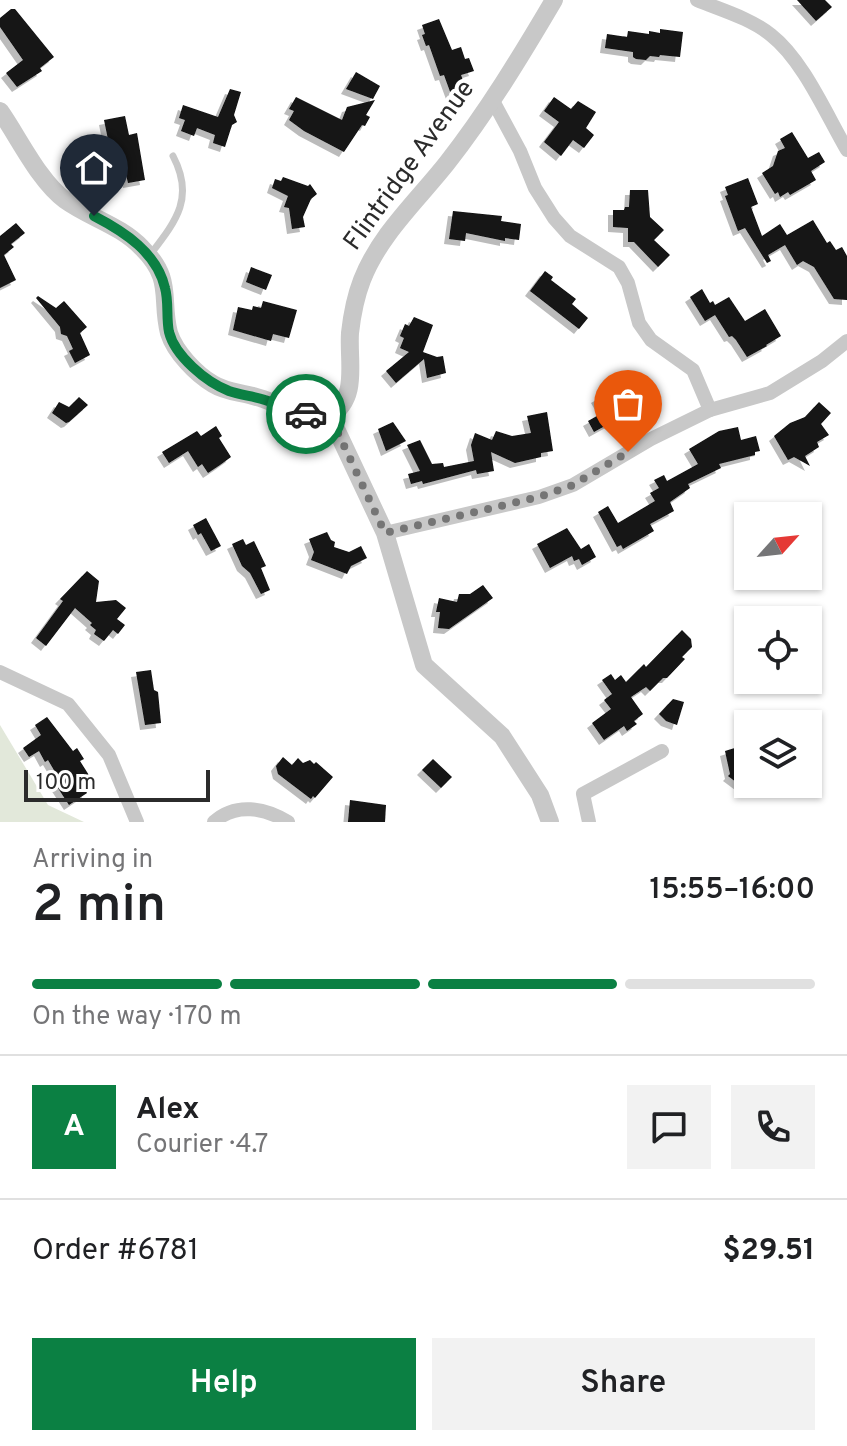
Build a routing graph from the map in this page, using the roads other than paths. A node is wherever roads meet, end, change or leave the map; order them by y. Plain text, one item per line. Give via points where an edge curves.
1 (554, 0) edge
2 (697, 0) edge
3 (492, 99) junction
4 (0, 111) edge
5 (847, 150) edge
6 (173, 156) dead end
7 (149, 257) junction
8 (847, 341) edge
9 (710, 410) junction
10 (330, 416) junction
11 (385, 533) junction
12 (0, 672) edge
13 (662, 751) dead end
14 (137, 822) edge
15 (214, 822) edge
16 (288, 822) edge
17 (550, 822) edge
18 (589, 822) edge

1 - 3 street, Flintridge Avenue
2 - 5 street via 759,27 788,52
3 - 9 street via 554,218 570,236 619,267 639,323 651,340 693,370
3 - 10 street, Flintridge Avenue via 403,213 363,277 353,307 350,388 345,403
4 - 7 street via 64,199 120,229
6 - 7 lane via 185,187 181,205
7 - 10 street via 166,289 175,347 211,383 301,413
8 - 9 street via 770,393
9 - 11 street via 573,485
10 - 11 street
11 - 17 street via 424,665 502,736 540,795
12 - 14 street via 68,704 109,755
13 - 18 street via 583,794
15 - 16 street via 239,809 264,810

